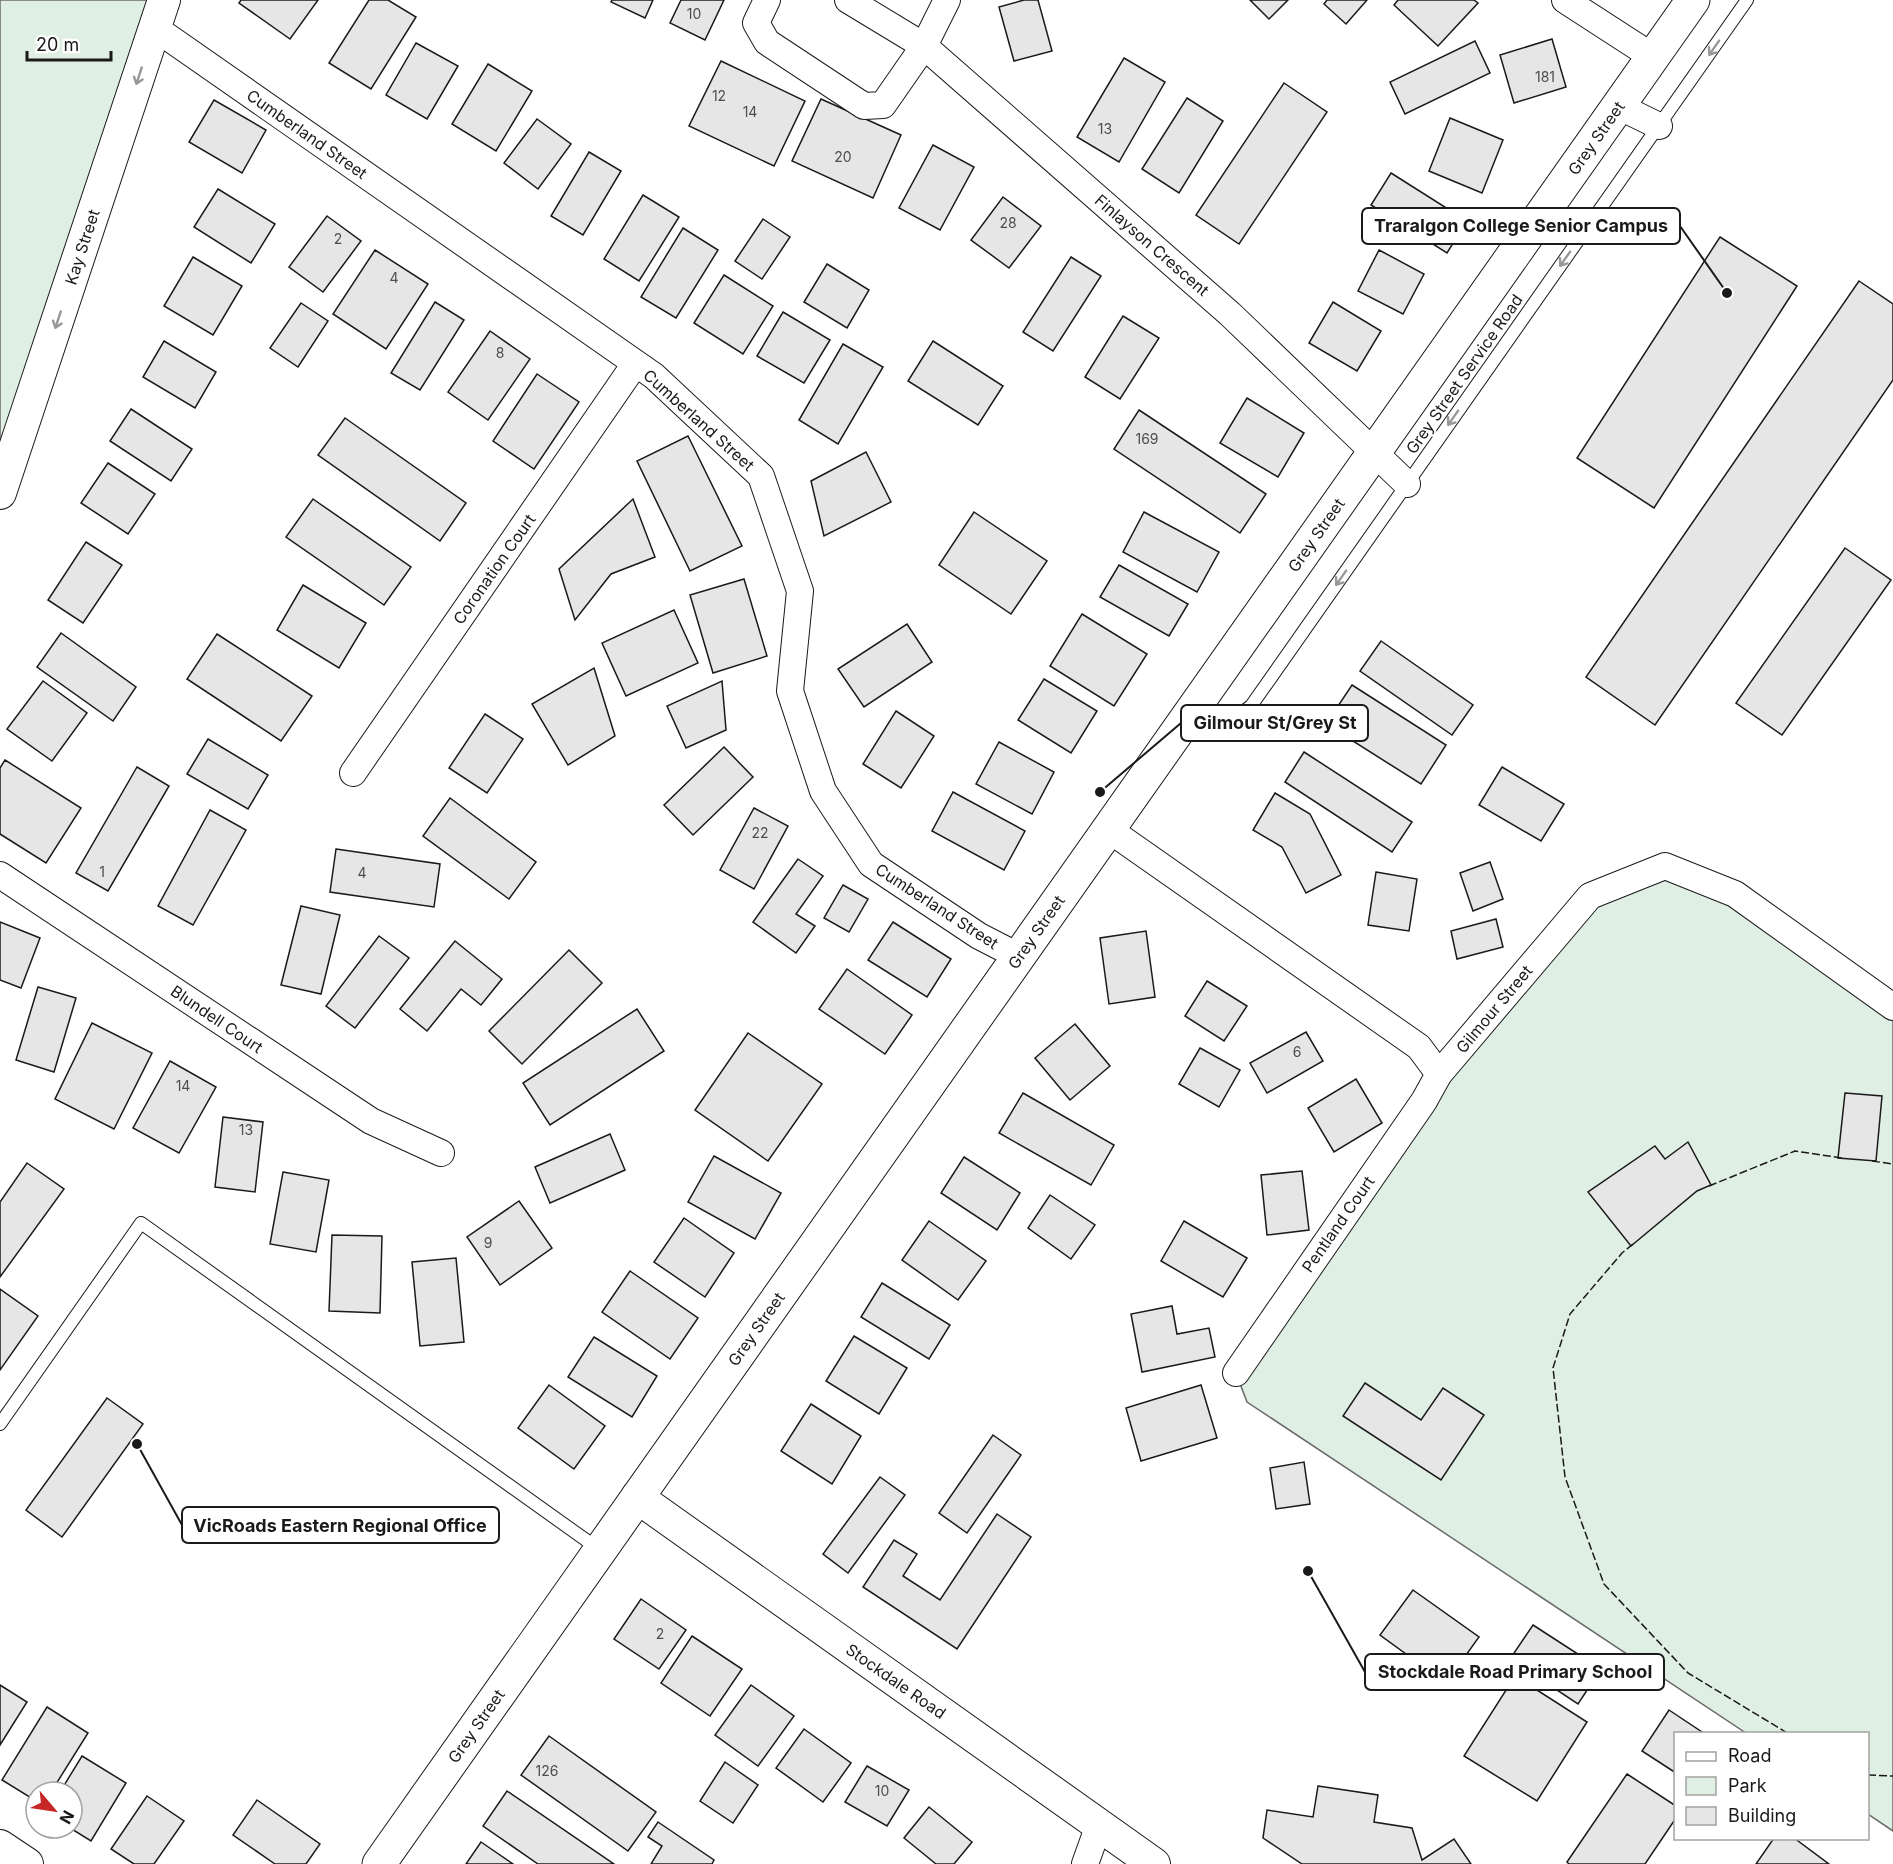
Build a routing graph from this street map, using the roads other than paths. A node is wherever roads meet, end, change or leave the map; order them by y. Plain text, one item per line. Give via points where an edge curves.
1 (767, 0) edge
2 (848, 0) edge
3 (948, 0) edge
4 (1565, 0) edge
5 (1693, 0) edge
6 (1747, 0) edge
7 (159, 14) edge
8 (924, 46) junction
9 (1653, 57) junction
10 (1618, 106) junction
11 (1659, 126) junction
12 (635, 364) junction
13 (1374, 452) junction
14 (1407, 484) junction
15 (0, 494) edge
16 (1182, 725) junction
17 (353, 773) dead end
18 (1108, 829) junction
19 (0, 875) edge
20 (1018, 956) junction
21 (1893, 1008) edge
22 (1438, 1074) junction
23 (441, 1153) dead end
24 (1236, 1373) dead end
25 (0, 1424) edge
26 (637, 1497) junction
27 (600, 1550) junction
28 (1099, 1825) junction
29 (0, 1846) edge
30 (27, 1864) edge
31 (379, 1864) edge
32 (1085, 1864) edge
33 (1154, 1864) edge

1 - 8 street via 756,23 767,42 864,106 883,105
2 - 8 street, Finlayson Crescent
3 - 8 street
4 - 9 street
5 - 9 main road, Grey Street
6 -> 11 lane, Grey Street Service Road
7 - 12 street, Cumberland Street
7 -> 15 street, Kay Street
8 - 13 street, Finlayson Crescent via 1230,314
9 - 10 main road, Grey Street
10 - 11 street
10 - 13 main road, Grey Street
11 -> 14 lane, Grey Street Service Road
12 - 17 street, Coronation Court
12 - 20 street, Cumberland Street via 654,375 760,476 800,591 790,691 823,791 871,864 979,936
13 - 14 street, Finlayson Crescent
13 - 16 main road, Grey Street
14 -> 16 lane, Grey Street Service Road via 1251,706 1228,723
16 - 18 main road, Grey Street
18 - 20 main road, Grey Street
18 - 22 street via 1419,1047
19 - 23 street, Blundell Court via 370,1121
20 - 26 main road, Grey Street
21 - 22 street, Gilmour Street via 1735,894 1665,866 1590,896
22 - 24 street, Pentland Court via 1424,1101
25 - 27 lane via 141,1223
26 - 27 main road, Grey Street
26 - 28 street, Stockdale Road
27 - 31 main road, Grey Street
28 - 32 street
28 - 33 street, Stockdale Road
29 - 30 street

